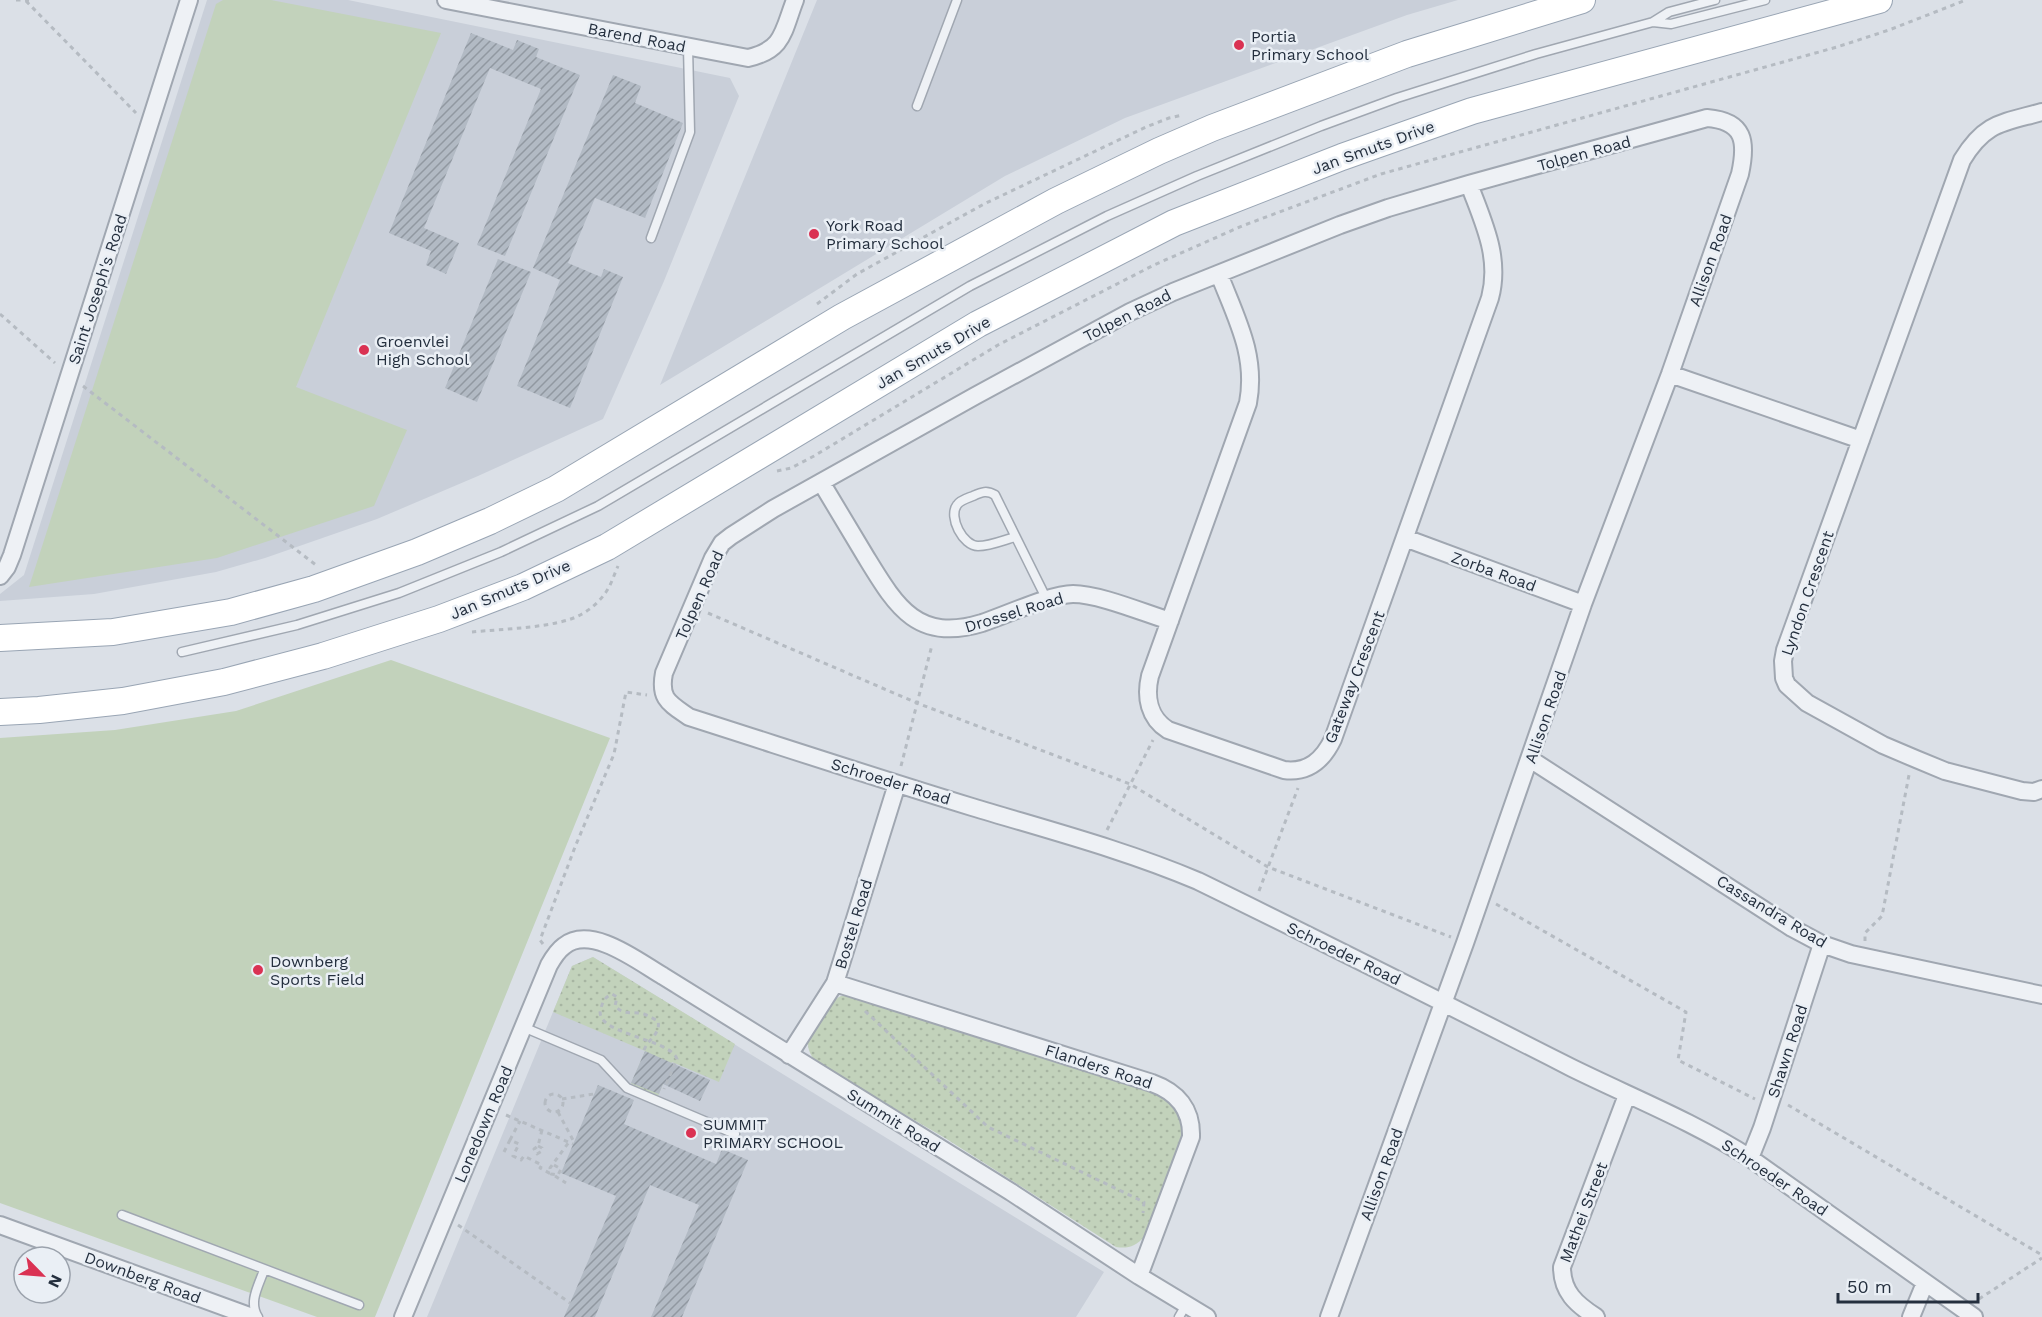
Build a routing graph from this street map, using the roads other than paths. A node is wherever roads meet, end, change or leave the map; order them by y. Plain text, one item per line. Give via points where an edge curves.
1 (189, 0) edge
2 (446, 0) edge
3 (795, 0) edge
4 (957, 0) edge
5 (1582, 0) edge
6 (1715, 0) edge
7 (1765, 0) edge
8 (1879, 0) edge
9 (1653, 22) junction
10 (687, 47) junction
11 (917, 106) dead end
12 (2042, 112) edge
13 (1725, 122) joint
14 (1469, 184) junction
15 (651, 238) dead end
16 (1219, 274) junction
17 (1670, 374) junction
18 (1861, 440) junction
19 (821, 482) junction
20 (1015, 537) junction
21 (1405, 538) junction
22 (0, 576) edge
23 (1047, 600) junction
24 (1583, 604) junction
25 (1170, 621) junction
26 (0, 638) edge
27 (182, 652) dead end
28 (664, 697) joint
29 (0, 712) edge
30 (1530, 759) junction
31 (897, 784) junction
32 (2042, 789) edge
33 (574, 940) joint
34 (1822, 944) junction
35 (835, 983) junction
36 (2042, 995) edge
37 (1444, 1003) junction
38 (523, 1027) junction
39 (789, 1054) junction
40 (1627, 1095) junction
41 (735, 1134) dead end
42 (1750, 1158) junction
43 (122, 1215) dead end
44 (0, 1225) edge
45 (264, 1270) junction
46 (1139, 1276) junction
47 (1925, 1283) junction
48 (359, 1305) dead end
49 (1183, 1311) edge
50 (1968, 1313) edge
51 (252, 1317) edge
52 (258, 1317) edge
53 (403, 1317) edge
54 (1207, 1317) edge
55 (1329, 1317) edge
56 (1596, 1317) edge
57 (1911, 1317) edge

1 - 22 street, Saint Joseph's Road via 12,555
2 - 10 street, Barend Road
3 - 10 street, Barend Road via 777,44 766,53 748,58
4 - 11 lane
5 - 26 main road via 1407,54 1159,151 1056,201 842,317 556,489 417,552 314,589 231,612 113,632
6 - 9 lane via 1670,12
7 - 9 lane via 1671,24
8 - 29 main road, Jan Smuts Drive via 1472,111 1174,223 978,324 608,546 523,587 439,619 224,682 123,701
9 - 27 lane via 1397,98 1197,176 1107,216 970,286 598,506 501,552 399,593 297,625
10 - 15 lane via 690,132
12 - 18 street, Lyndon Crescent via 1994,125 1981,134 1962,160
13 - 14 street, Tolpen Road via 1699,119
13 - 17 street, Allison Road via 1741,136 1745,154
14 - 16 street, Tolpen Road via 1340,225
14 - 21 street, Gateway Crescent via 1492,248 1494,285
16 - 19 street, Tolpen Road via 1130,312
16 - 25 street via 1247,348 1251,387
17 - 18 street
17 - 24 street, Allison Road
18 - 32 street, Lyndon Crescent via 1785,650 1787,685 1807,703 1916,759 2022,791
19 - 23 street, Drossel Road via 894,601 918,621 936,628 956,629
19 - 28 street, Tolpen Road via 722,543 664,673
20 - 20 lane via 992,493 982,492 956,506 954,515 969,543 981,546
20 - 23 lane
21 - 24 street, Zorba Road
21 - 25 street, Gateway Crescent via 1333,739 1324,755 1305,769 1284,770 1160,725 1147,692
23 - 25 street, Drossel Road via 1071,594 1092,596
24 - 30 street, Allison Road
28 - 31 street, Schroeder Road via 689,717
30 - 34 street, Cassandra Road
30 - 37 street, Allison Road
31 - 35 street, Bostel Road
31 - 37 street, Schroeder Road via 1166,868
33 - 38 street, Lonedown Road via 554,957
33 - 39 street, Summit Road via 592,939 611,946
34 - 36 street, Cassandra Road via 1851,954
34 - 42 street, Shawn Road
35 - 39 street, Bostel Road
35 - 46 street, Flanders Road via 1152,1083 1177,1096 1188,1114 1191,1137
37 - 40 street, Schroeder Road
37 - 55 street, Allison Road
38 - 41 lane via 601,1060 627,1088
38 - 53 street, Lonedown Road
39 - 46 street, Summit Road
40 - 42 street, Schroeder Road via 1721,1139
40 - 56 street, Mathei Street via 1562,1267 1565,1290
42 - 47 street, Schroeder Road
43 - 45 lane
44 - 51 street, Downberg Road
45 - 48 lane
45 - 52 lane via 253,1302
46 - 49 street, Summit Road
47 - 50 street, Schroeder Road
47 - 57 street
49 - 54 street, Summit Road

